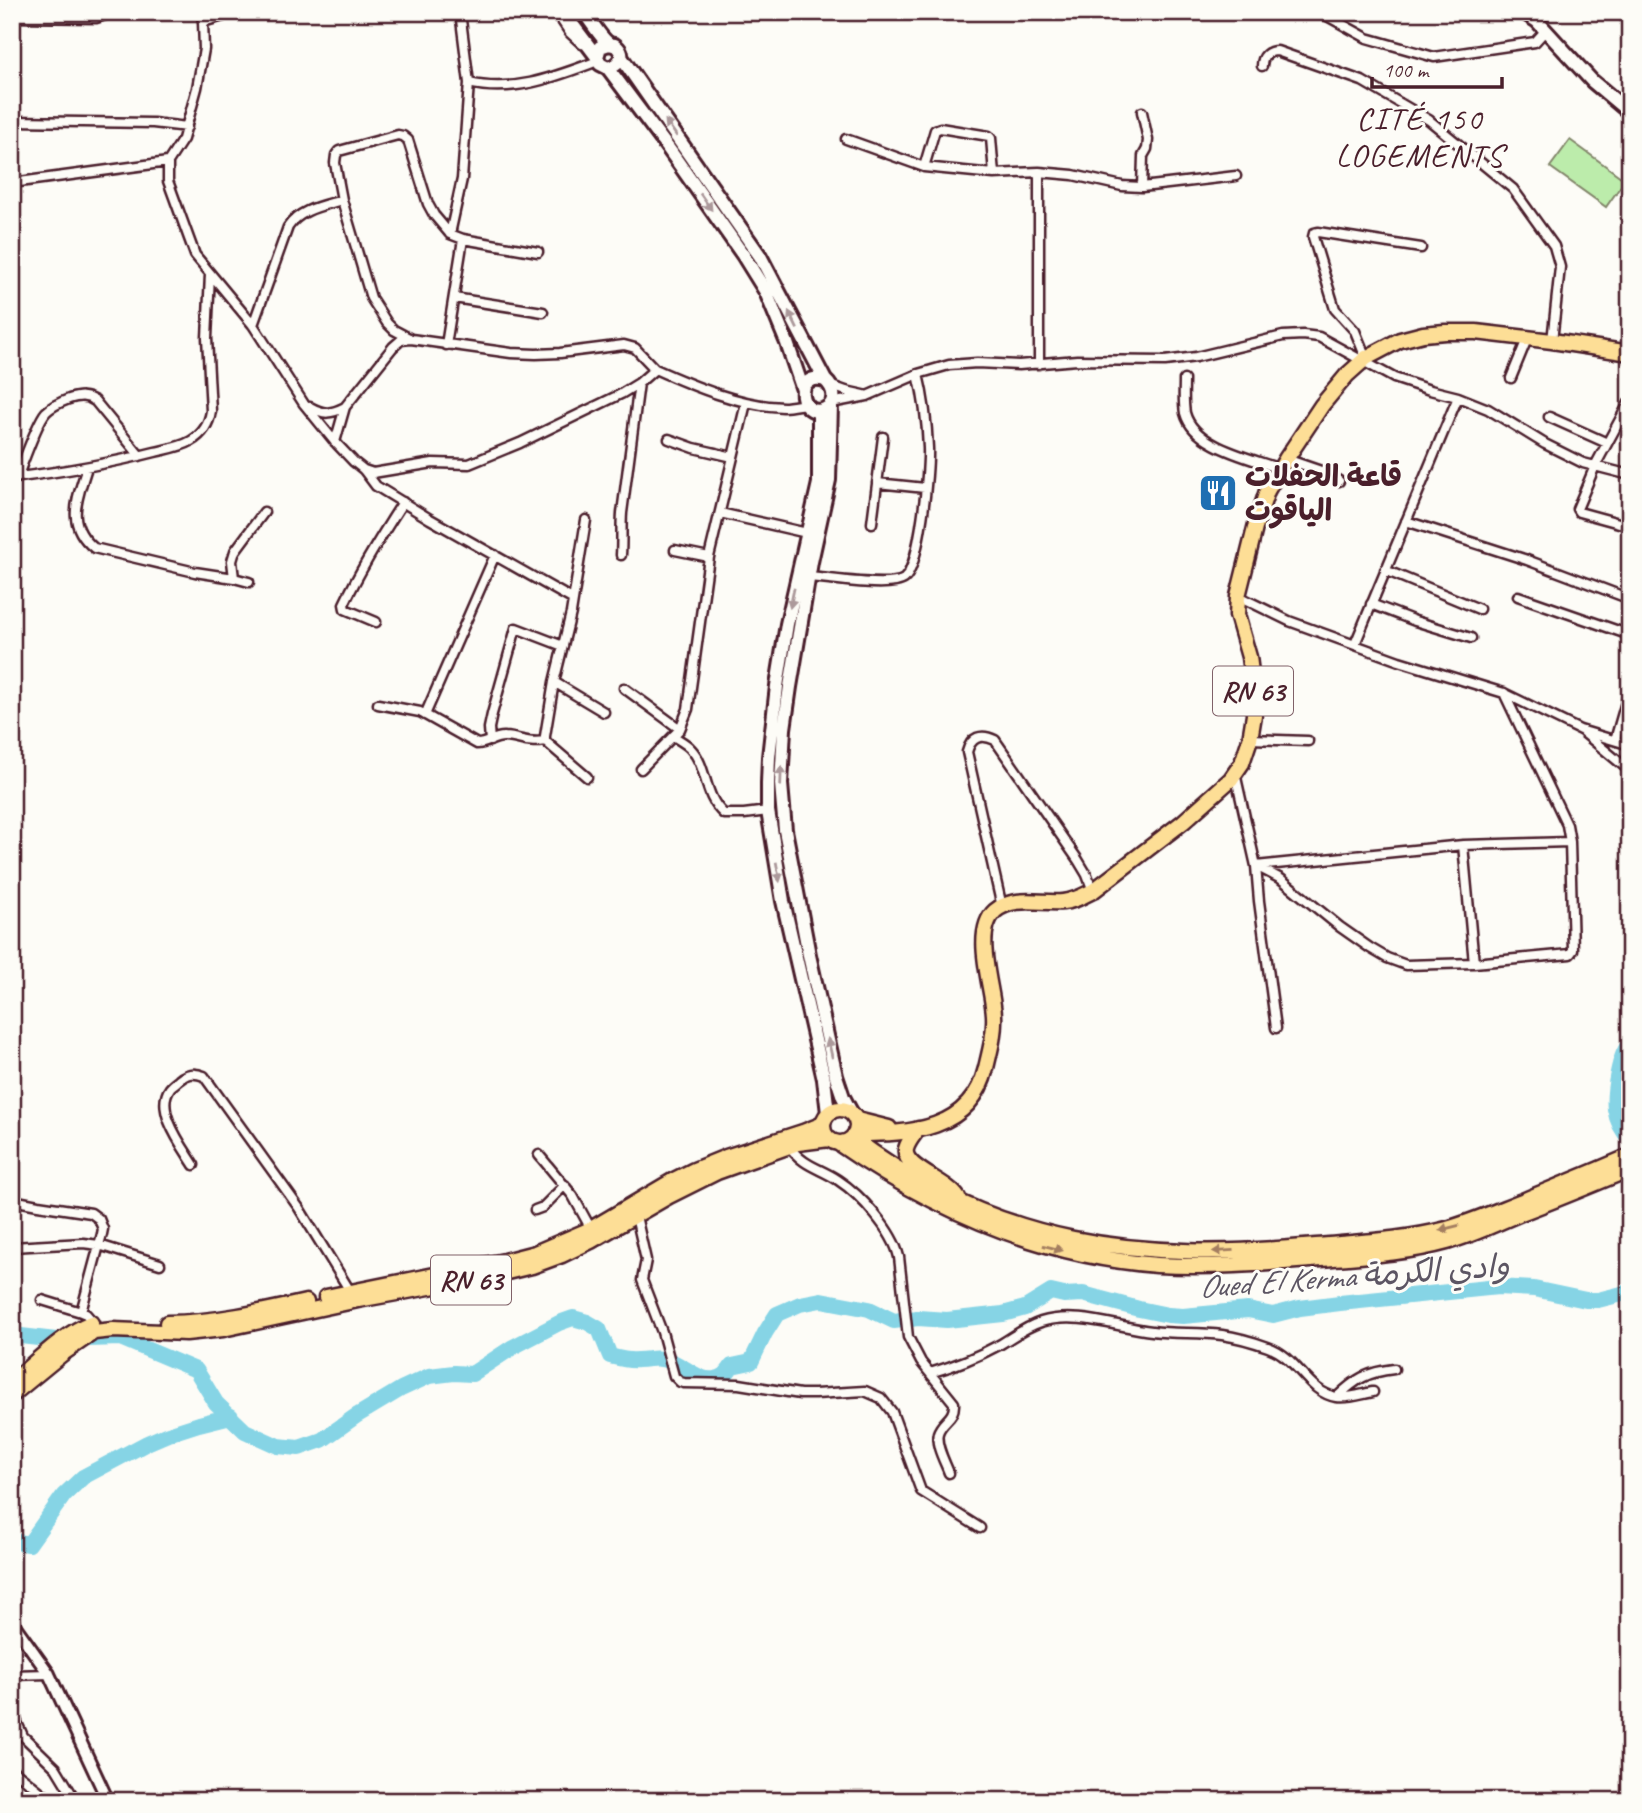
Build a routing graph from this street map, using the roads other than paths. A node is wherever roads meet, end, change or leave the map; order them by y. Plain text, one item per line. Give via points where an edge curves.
1 (114, 12) edge
2 (201, 12) edge
3 (237, 12) edge
4 (460, 12) edge
5 (556, 12) edge
6 (563, 12) edge
7 (584, 12) edge
8 (1320, 12) edge
9 (1522, 12) edge
10 (87, 15) edge
11 (12, 17) edge
12 (203, 22) junction
13 (1545, 31) junction
14 (608, 44) junction
15 (621, 57) junction
16 (600, 61) junction
17 (1262, 66) dead end
18 (469, 83) junction
19 (1142, 112) dead end
20 (1630, 113) edge
21 (12, 121) edge
22 (187, 127) junction
23 (846, 139) dead end
24 (168, 162) junction
25 (924, 167) junction
26 (1039, 172) junction
27 (994, 174) junction
28 (1236, 176) dead end
29 (12, 183) edge
30 (1142, 187) junction
31 (342, 200) junction
32 (450, 234) junction
33 (463, 239) junction
34 (1421, 248) dead end
35 (538, 252) dead end
36 (210, 274) junction
37 (454, 298) junction
38 (543, 312) dead end
39 (253, 325) junction
40 (411, 339) junction
41 (1527, 339) junction
42 (1552, 341) junction
43 (446, 345) junction
44 (1630, 353) edge
45 (1364, 359) junction
46 (1039, 364) junction
47 (655, 369) junction
48 (918, 374) junction
49 (1511, 377) dead end
50 (1184, 380) dead end
51 (639, 383) junction
52 (828, 383) junction
53 (803, 390) junction
54 (867, 396) junction
55 (1458, 397) junction
56 (1630, 401) edge
57 (747, 402) junction
58 (304, 404) junction
59 (805, 404) junction
60 (831, 404) junction
61 (345, 407) junction
62 (819, 411) junction
63 (1549, 417) dead end
64 (883, 437) dead end
65 (668, 439) dead end
66 (335, 442) junction
67 (1606, 443) junction
68 (140, 456) junction
69 (733, 457) junction
70 (1283, 464) junction
71 (1595, 466) junction
72 (88, 467) junction
73 (364, 470) junction
74 (1630, 475) edge
75 (15, 478) edge
76 (1339, 481) dead end
77 (877, 483) junction
78 (925, 488) junction
79 (403, 502) junction
80 (264, 512) dead end
81 (720, 513) junction
82 (586, 520) dead end
83 (1406, 522) junction
84 (872, 523) dead end
85 (1630, 526) edge
86 (807, 533) junction
87 (675, 550) dead end
88 (495, 555) junction
89 (621, 555) dead end
90 (709, 557) junction
91 (1385, 570) junction
92 (809, 576) junction
93 (234, 578) junction
94 (249, 582) dead end
95 (1238, 596) junction
96 (1518, 596) dead end
97 (572, 599) junction
98 (1630, 599) edge
99 (1371, 604) junction
100 (1479, 609) dead end
101 (376, 622) dead end
102 (1630, 635) edge
103 (1471, 638) dead end
104 (1354, 644) junction
105 (563, 646) junction
106 (554, 682) junction
107 (624, 688) dead end
108 (1630, 688) edge
109 (1504, 693) junction
110 (378, 704) dead end
111 (604, 712) dead end
112 (425, 715) junction
113 (680, 729) junction
114 (1580, 730) junction
115 (673, 736) junction
116 (1251, 739) junction
117 (1615, 740) junction
118 (490, 741) junction
119 (545, 741) junction
120 (1308, 741) dead end
121 (1630, 745) edge
122 (641, 769) dead end
123 (1630, 771) edge
124 (1235, 773) junction
125 (587, 777) dead end
126 (769, 815) junction
127 (783, 816) junction
128 (1570, 842) junction
129 (1463, 845) junction
130 (1256, 866) junction
131 (1093, 891) junction
132 (1002, 908) junction
133 (1474, 963) junction
134 (1276, 1028) dead end
135 (825, 1119) junction
136 (854, 1126) junction
137 (913, 1130) junction
138 (834, 1141) junction
139 (789, 1146) junction
140 (539, 1156) dead end
141 (1628, 1161) edge
142 (194, 1165) dead end
143 (565, 1185) junction
144 (12, 1200) edge
145 (960, 1203) junction
146 (535, 1210) dead end
147 (636, 1216) junction
148 (591, 1229) junction
149 (99, 1245) junction
150 (12, 1247) edge
151 (160, 1264) dead end
152 (350, 1291) junction
153 (42, 1300) dead end
154 (87, 1324) junction
155 (58, 1350) junction
156 (1394, 1368) dead end
157 (930, 1373) junction
158 (12, 1382) edge
159 (1373, 1392) dead end
160 (12, 1395) edge
161 (1337, 1397) junction
162 (949, 1473) dead end
163 (980, 1528) dead end
164 (12, 1622) edge
165 (48, 1674) junction
166 (12, 1675) edge
167 (12, 1707) edge
168 (12, 1769) edge
169 (52, 1801) edge
170 (76, 1801) edge
171 (108, 1801) edge

1 - 10 street via 96,19
2 - 12 street
3 - 12 street
4 - 18 street
5 - 16 street via 570,33
6 - 16 main road
7 - 14 main road
8 - 13 street via 1367,38 1434,57 1535,42
9 - 13 main road
10 - 11 street
12 - 22 street via 204,49
13 - 20 main road
14 - 15 main road via 618,48
14 - 16 main road via 600,47
15 - 16 main road via 616,65
52 -> 15 main road via 760,256
16 - 18 street via 553,79 507,87
16 -> 53 main road via 668,148 766,292
17 - 42 street via 1266,54 1278,51 1362,81 1429,120 1513,189 1554,246 1560,267
18 - 32 street via 462,179
19 - 30 street via 1148,139
21 - 22 street
22 - 24 street
23 - 25 street
24 - 29 street
24 - 36 street via 168,181 195,255
25 - 27 street
25 - 27 street via 935,130 940,128 989,136
26 - 27 street
26 - 30 street
26 - 46 street
28 - 30 street
31 - 32 street via 336,155 403,136 428,204
31 - 39 street via 304,212 292,221
31 - 40 street via 371,298 387,323
32 - 33 street
33 - 35 street
33 - 37 street
34 - 45 street via 1314,233 1335,309 1355,331
36 - 39 street
36 - 68 street via 210,421 191,441
37 - 38 street
37 - 43 street
39 - 58 street
40 - 43 street
40 - 61 street via 393,347
41 - 42 main road, RN 63
41 - 45 main road, RN 63 via 1476,332 1423,334
41 - 49 street
42 - 44 main road, RN 63
43 - 47 street via 536,354 624,345 635,348
45 - 46 street via 1319,337 1303,335 1196,358
45 - 55 street via 1394,378
45 - 70 main road, RN 63 via 1322,405
46 - 48 street via 949,365
47 - 51 street
47 - 57 street
48 - 54 street
48 - 78 street via 929,451
50 - 70 street via 1185,414 1199,434 1213,445
51 - 73 street via 469,464 433,463 373,473
51 - 89 street
52 - 53 main road via 813,379
52 - 54 street
52 - 60 main road via 834,397
53 - 59 main road
54 - 60 street
55 - 71 street
55 - 83 street
56 - 67 street
57 - 59 street via 783,407
57 - 69 street
58 - 61 street via 326,414
58 - 66 street
59 - 62 main road
60 - 62 main road
60 - 92 main road via 830,480
61 - 66 street
62 - 86 main road via 819,483
63 - 67 street
64 - 77 street
65 - 69 street
66 - 73 street
67 - 71 street
68 - 72 street
68 - 75 street via 95,401 81,396 53,406 43,415
69 - 81 street
70 - 76 street via 1321,471
70 - 95 main road, RN 63 via 1266,491
71 - 74 street
71 - 85 street via 1577,511
72 - 75 street
72 - 93 street via 75,519 85,541 94,548
73 - 79 street via 376,486
77 - 78 street
77 - 84 street
78 - 92 street via 914,563 904,579 887,584
79 - 88 street
79 - 101 street via 344,604
80 - 93 street via 235,551
81 - 86 street
81 - 90 street
82 - 97 street
83 - 91 street
83 - 98 street
86 -> 126 main road via 777,685 769,757
87 - 90 street
88 - 97 street
88 - 112 street
90 - 113 street via 688,709
91 - 99 street
91 - 100 street
127 -> 92 main road via 783,729
93 - 94 street
95 - 104 street via 1289,621
95 - 116 main road, RN 63 via 1237,615 1253,688
96 - 102 street
97 - 105 street
99 - 103 street
99 - 104 street
104 - 109 street
105 - 106 street
105 - 118 street via 516,628 489,727
106 - 111 street
106 - 119 street
107 - 113 street
108 - 117 street
109 - 114 street
109 - 128 street via 1562,813
110 - 112 street
112 - 118 street via 477,744
113 - 115 street
114 - 117 street
114 - 123 street
115 - 122 street
115 - 126 street via 697,757 713,802 724,814
116 - 120 street
116 - 124 main road, RN 63
117 - 121 street
118 - 119 street via 502,737
119 - 125 street
124 - 130 street
124 - 131 main road, RN 63 via 1183,822
126 - 127 main road
126 -> 135 main road via 783,901 825,1088
136 -> 127 main road via 836,1076
128 - 129 street
128 - 133 street via 1572,953
129 - 130 street
129 - 133 street
130 - 133 street via 1281,879 1387,958 1406,964
130 - 134 street
131 - 132 main road, RN 63 via 1064,902 1027,902
131 - 132 street via 1078,860 995,740 977,737 967,752
132 - 137 main road via 986,926 988,981 995,1013 983,1080 972,1101 958,1114
135 - 136 main road via 839,1108
135 - 138 main road via 824,1132
135 - 148 main road via 803,1132 694,1170
136 - 137 main road via 887,1134
136 - 138 main road via 849,1141
136 - 145 main road via 894,1167
137 - 145 main road via 907,1158 950,1188
138 - 139 main road, RN 63
138 -> 141 main road via 934,1202 1024,1240 1089,1256 1191,1266 1307,1260 1431,1246 1467,1236
139 - 147 main road, RN 63 via 708,1176
139 - 157 street via 798,1158 862,1199 892,1239 898,1251 908,1337
140 - 143 street
141 -> 145 main road via 1447,1229 1404,1238 1291,1248 1198,1252 1107,1245 1031,1229
142 - 152 street via 171,1128 165,1103 170,1088 194,1073 204,1076 299,1208
143 - 146 street
143 - 148 street
144 - 149 street via 96,1215 103,1229
147 - 154 main road, RN 63 via 532,1266 223,1329 186,1333 106,1330
147 - 163 street via 646,1260 642,1280 677,1379 800,1394 865,1391 876,1395 892,1412 922,1491
148 - 152 main road, RN 63 via 504,1261
149 - 150 street
149 - 151 street
149 - 154 street
152 - 154 main road, RN 63 via 193,1322
153 - 154 street
154 - 155 main road
155 - 158 main road
155 - 160 main road
156 - 161 street via 1360,1377
157 - 161 street via 976,1356 1040,1322 1079,1319 1153,1331 1223,1335 1268,1347 1282,1353 1316,1388
157 - 162 street via 954,1405 938,1436
159 - 161 street
164 - 165 street
165 - 166 street
165 - 171 street
167 - 170 street via 23,1736 56,1768
168 - 169 street

